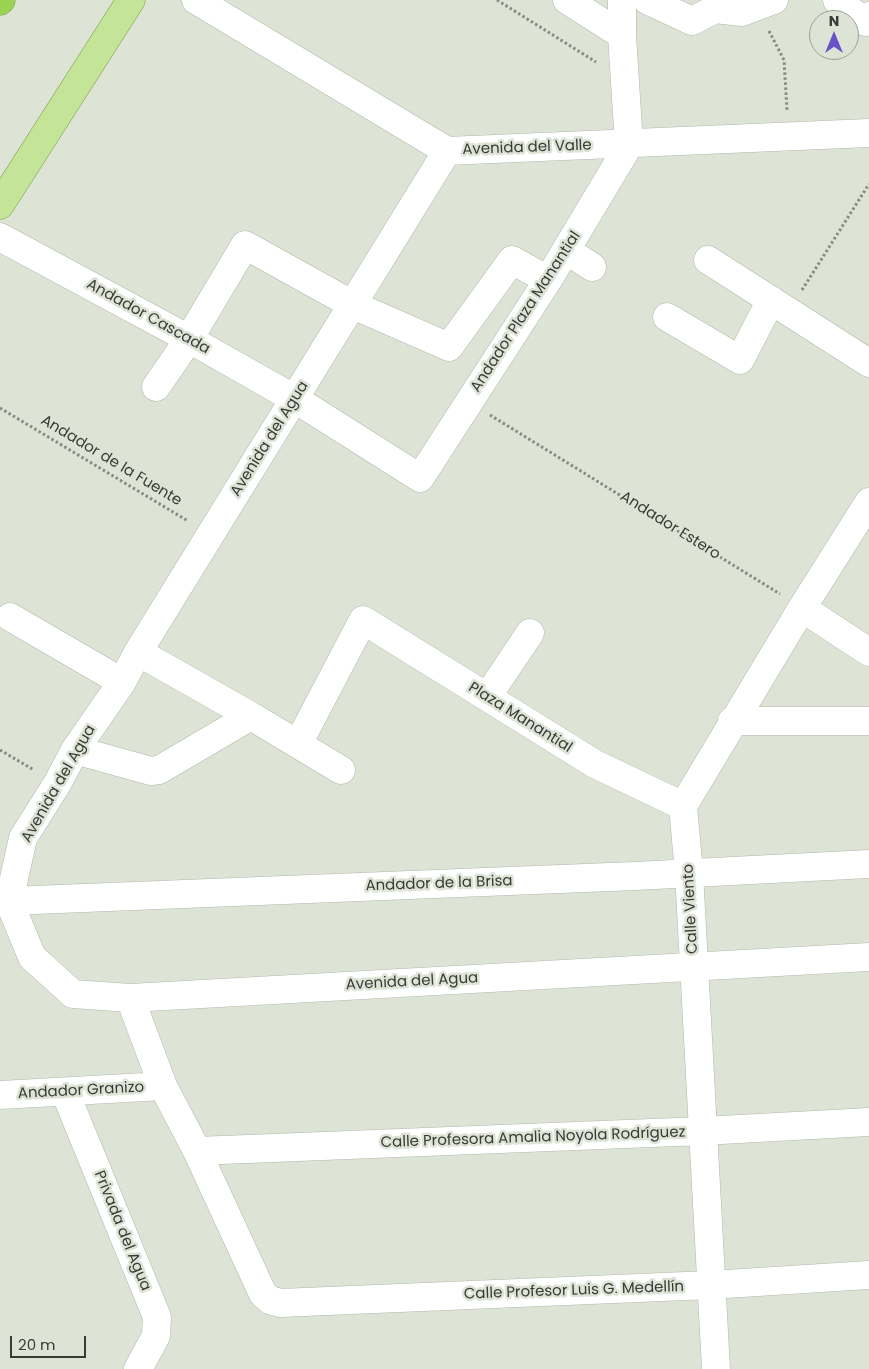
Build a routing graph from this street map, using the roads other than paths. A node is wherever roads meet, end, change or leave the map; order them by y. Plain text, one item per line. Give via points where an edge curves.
1 (131, 0) edge
2 (196, 0) edge
3 (567, 0) edge
4 (622, 0) edge
5 (647, 0) edge
6 (837, 0) edge
7 (773, 12) edge
8 (867, 19) edge
9 (622, 35) junction
10 (869, 133) edge
11 (629, 144) junction
12 (447, 151) junction
13 (0, 205) edge
14 (0, 237) edge
15 (566, 250) junction
16 (708, 260) dead end
17 (592, 267) dead end
18 (548, 280) junction
19 (352, 305) junction
20 (779, 306) junction
21 (666, 317) dead end
22 (190, 339) junction
23 (869, 363) edge
24 (156, 388) dead end
25 (294, 399) junction
26 (420, 478) joint
27 (869, 502) edge
28 (802, 608) junction
29 (10, 617) dead end
30 (530, 633) dead end
31 (138, 652) junction
32 (869, 652) edge
33 (122, 682) junction
34 (487, 697) junction
35 (251, 716) junction
36 (732, 721) junction
37 (869, 721) edge
38 (298, 744) junction
39 (75, 750) junction
40 (341, 770) dead end
41 (683, 806) junction
42 (869, 864) edge
43 (689, 873) junction
44 (9, 884) edge
45 (869, 957) edge
46 (694, 966) junction
47 (130, 998) junction
48 (163, 1086) junction
49 (66, 1092) junction
50 (0, 1095) edge
51 (869, 1122) edge
52 (702, 1131) junction
53 (197, 1151) junction
54 (869, 1275) edge
55 (710, 1285) junction
56 (138, 1369) edge
57 (716, 1369) edge

1 - 13 main road
2 - 12 street, Avenida del Valle
3 - 9 street
4 - 9 street
5 - 7 street via 692,21 715,9
6 - 8 street
9 - 11 street
10 - 11 street, Avenida del Valle
11 - 12 street, Avenida del Valle
11 - 15 street, Andador Plaza Manantial
12 - 19 street, Avenida del Agua
14 - 22 street, Andador Cascada
15 - 17 street
15 - 18 street, Andador Plaza Manantial
16 - 20 street
18 - 19 street via 512,260 449,347
18 - 26 street, Andador Plaza Manantial
19 - 22 street via 245,246
19 - 25 street, Avenida del Agua
20 - 21 street via 740,360
20 - 23 street
22 - 24 street
22 - 25 street, Andador Cascada
25 - 26 street, Andador Cascada
25 - 31 street, Avenida del Agua
27 - 28 street
28 - 32 street
28 - 36 street
29 - 33 street
30 - 34 street
31 - 33 street, Avenida del Agua
31 - 35 street
33 - 39 street, Avenida del Agua
34 - 38 street, Plaza Manantial via 363,620
34 - 41 street, Plaza Manantial via 595,764
35 - 38 street
35 - 39 street via 159,770 151,771
36 - 37 street
36 - 41 street
38 - 40 street
39 - 44 street, Avenida del Agua via 23,838
41 - 43 street, Calle Viento
42 - 43 street, Andador de la Brisa
43 - 44 street, Andador de la Brisa
43 - 46 street, Calle Viento
44 - 47 street, Avenida del Agua via 32,957 73,994
45 - 46 street, Avenida del Agua
46 - 47 street, Avenida del Agua
46 - 52 street, Calle Viento
47 - 48 street
48 - 49 street, Andador Granizo
48 - 53 street
49 - 50 street, Andador Granizo
49 - 56 street, Privada del Agua via 157,1317 156,1336
51 - 52 street, Calle Profesora Amalia Noyola Rodríguez
52 - 53 street, Calle Profesora Amalia Noyola Rodríguez
52 - 55 street, Calle Viento
53 - 55 street, Calle Profesor Luis G. Medellín via 263,1294 280,1303
54 - 55 street, Calle Profesor Luis G. Medellín
55 - 57 street, Calle Viento

